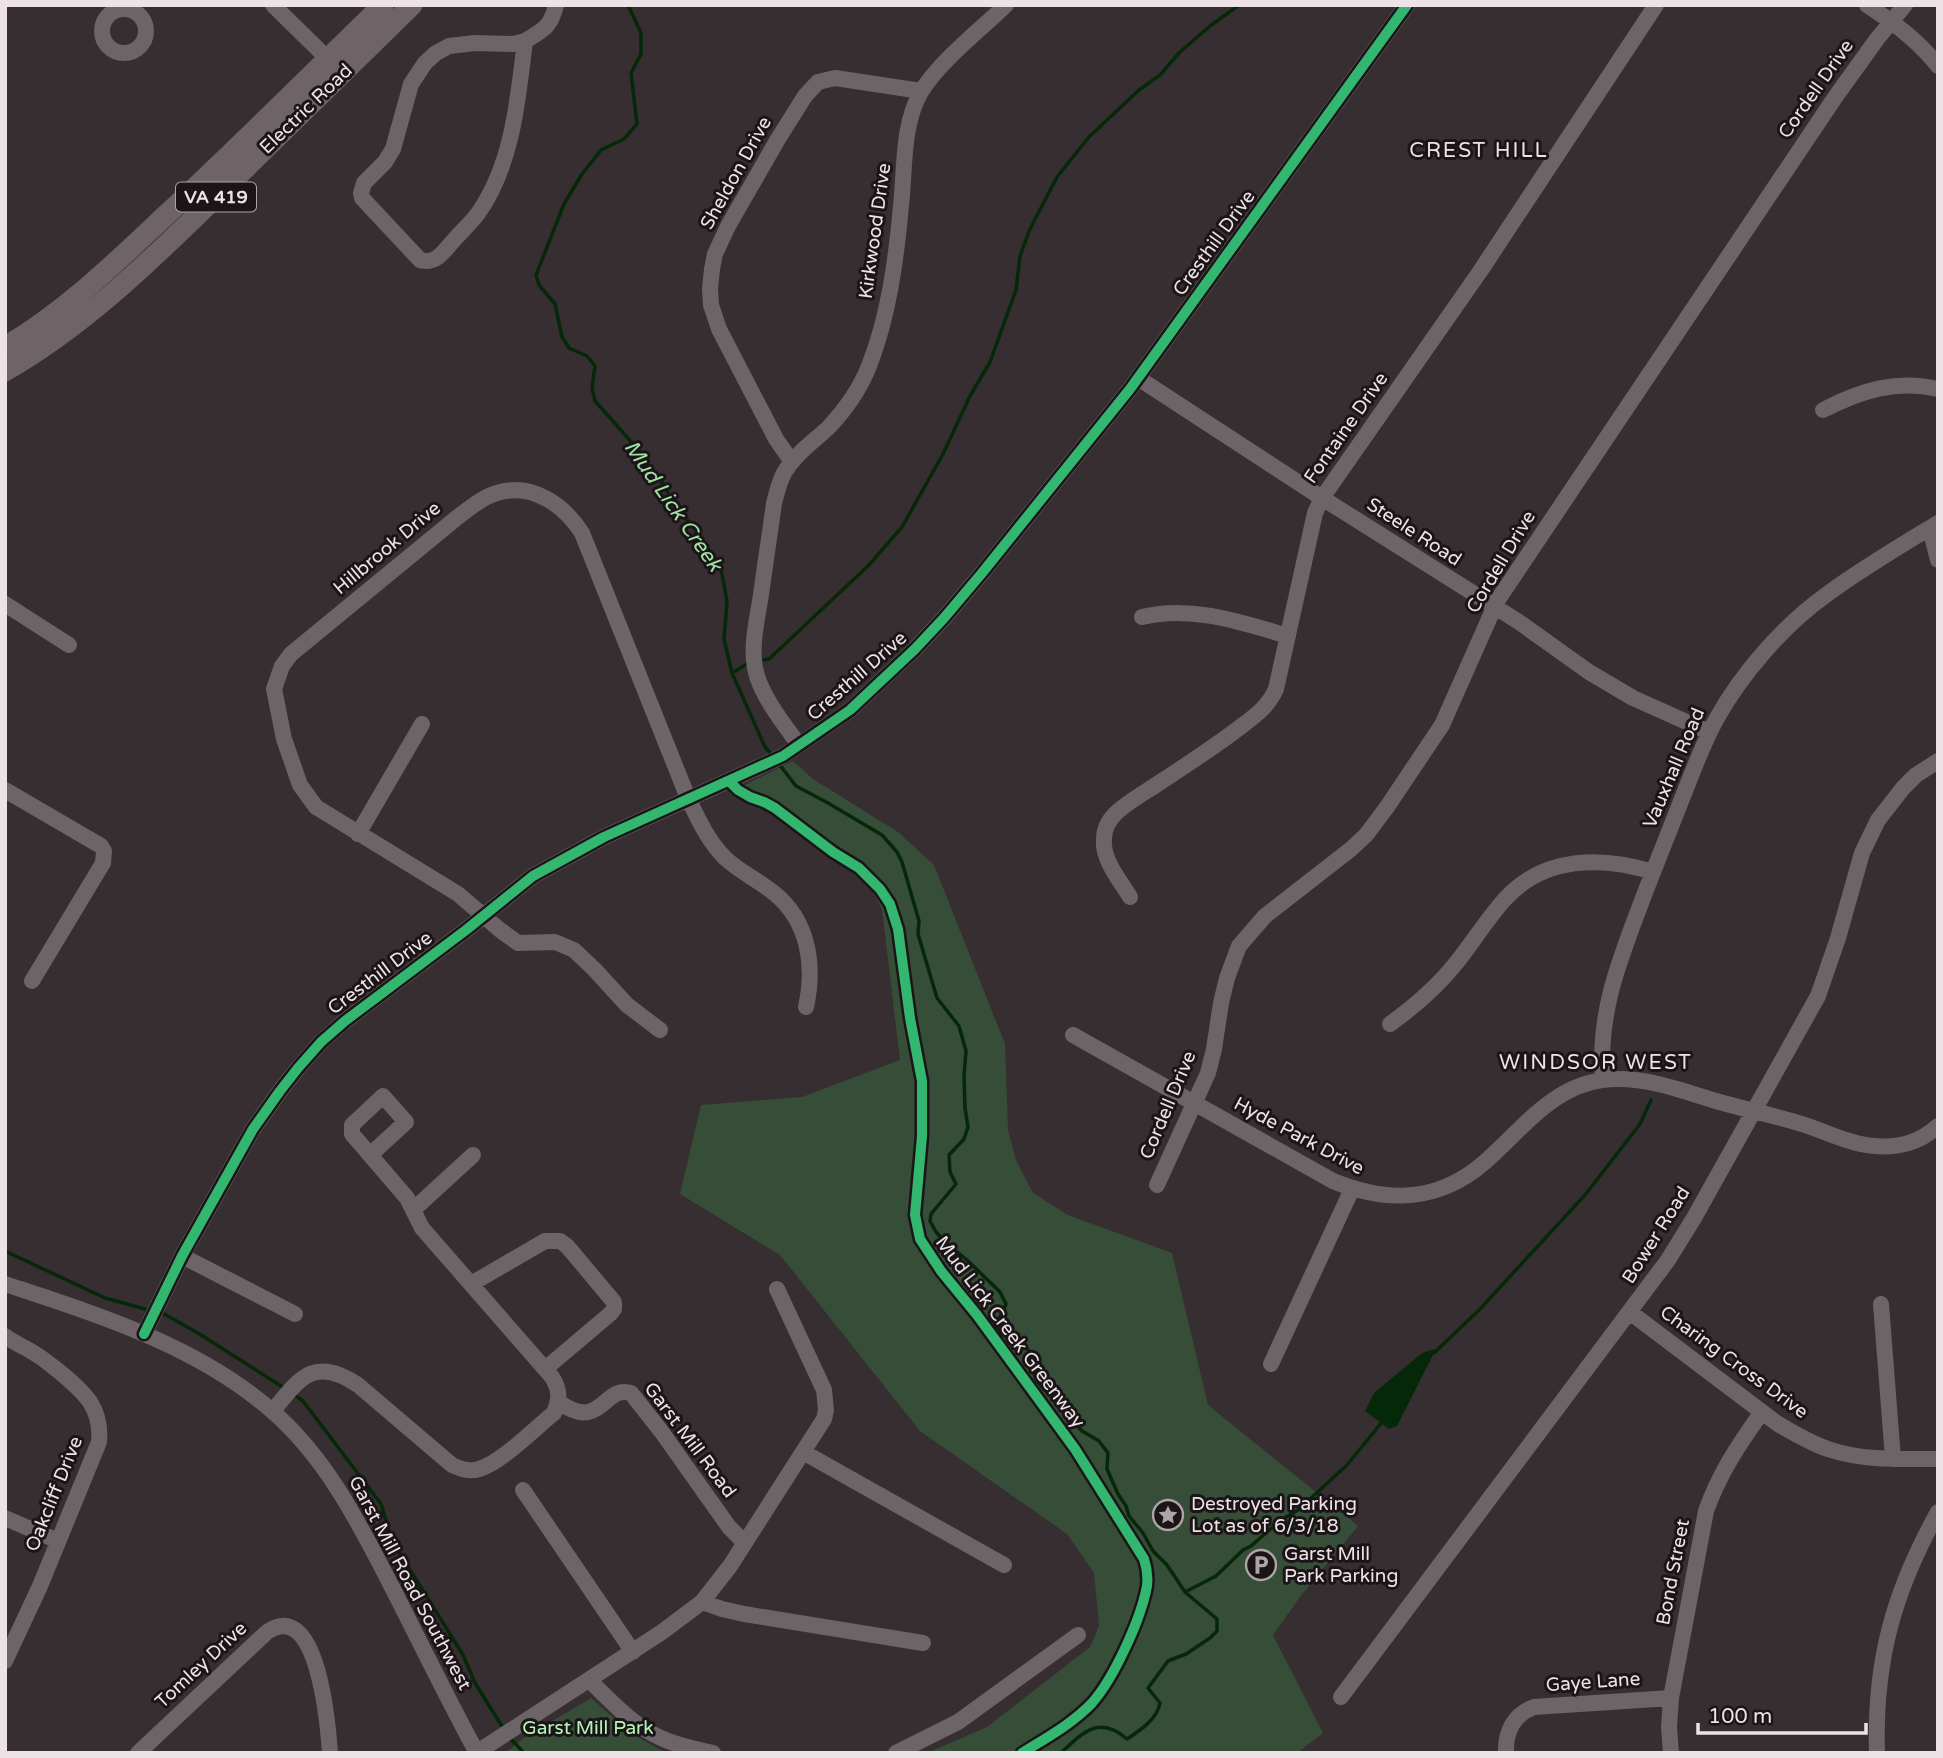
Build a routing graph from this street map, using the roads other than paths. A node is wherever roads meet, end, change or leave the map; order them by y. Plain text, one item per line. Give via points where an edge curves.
1 (155, 5) edge
2 (273, 5) edge
3 (383, 5) edge
4 (412, 5) edge
5 (545, 5) edge
6 (556, 5) edge
7 (1006, 5) edge
8 (1407, 5) edge
9 (1656, 5) edge
10 (1867, 5) edge
11 (1905, 5) edge
12 (107, 9) edge
13 (139, 14) junction
14 (1891, 21) junction
15 (525, 41) junction
16 (328, 59) junction
17 (1938, 66) edge
18 (921, 91) junction
19 (5, 347) edge
20 (5, 371) edge
21 (1138, 378) junction
22 (1938, 389) edge
23 (1823, 411) dead end
24 (792, 462) junction
25 (1322, 498) junction
26 (1934, 525) edge
27 (1938, 560) edge
28 (5, 604) edge
29 (1494, 607) junction
30 (1142, 617) dead end
31 (1288, 636) junction
32 (69, 645) dead end
33 (422, 724) dead end
34 (1709, 732) junction
35 (799, 745) junction
36 (1938, 761) edge
37 (5, 790) edge
38 (688, 798) junction
39 (358, 834) junction
40 (1653, 872) junction
41 (1130, 897) dead end
42 (483, 915) junction
43 (32, 981) dead end
44 (806, 1007) dead end
45 (1390, 1024) dead end
46 (660, 1030) dead end
47 (1073, 1035) dead end
48 (1603, 1080) junction
49 (1194, 1104) junction
50 (1754, 1110) junction
51 (1938, 1126) edge
52 (473, 1154) dead end
53 (370, 1156) dead end
54 (1157, 1185) dead end
55 (1352, 1189) junction
56 (413, 1210) junction
57 (182, 1256) junction
58 (5, 1284) edge
59 (471, 1284) junction
60 (777, 1289) dead end
61 (1881, 1304) dead end
62 (1631, 1312) junction
63 (295, 1314) dead end
64 (144, 1334) junction
65 (5, 1336) edge
66 (1271, 1364) dead end
67 (545, 1369) junction
68 (559, 1402) junction
69 (273, 1411) junction
70 (1762, 1412) junction
71 (803, 1452) junction
72 (1893, 1459) junction
73 (1938, 1459) edge
74 (523, 1490) dead end
75 (1938, 1511) edge
76 (5, 1518) edge
77 (58, 1541) junction
78 (744, 1542) junction
79 (1004, 1565) dead end
80 (702, 1602) junction
81 (1077, 1635) dead end
82 (923, 1643) dead end
83 (633, 1652) junction
84 (5, 1661) edge
85 (589, 1680) junction
86 (1341, 1697) dead end
87 (1671, 1698) junction
88 (138, 1753) edge
89 (330, 1753) edge
90 (477, 1753) edge
91 (713, 1753) edge
92 (896, 1753) edge
93 (1506, 1753) edge
94 (1671, 1753) edge
95 (1877, 1753) edge

1 - 13 street
2 - 16 street
3 - 16 main road, Electric Road / VA 419
4 - 20 main road, Electric Road / VA 419 via 118,290 52,342
5 - 15 street via 533,35
6 - 15 street via 546,28
7 - 18 street, Kirkwood Drive
8 - 21 street, Cresthill Drive
9 - 25 street, Fontaine Drive via 1466,293
10 - 14 street
11 - 14 street, Cordell Drive
12 - 13 street via 124,8
12 - 13 street via 102,34 110,48 124,53 138,48 145,38
14 - 17 street
14 - 29 street, Cordell Drive via 1752,219
15 - 15 street via 519,93 494,186 479,212 445,250 435,260 420,260 361,193 393,149 411,84 425,63 449,46
16 - 19 main road, Electric Road / VA 419 via 102,276
18 - 24 street, Kirkwood Drive via 907,140 892,288 869,365 849,402
18 - 24 street, Sheldon Drive via 835,78 813,85 715,254 710,289 715,320 754,400
21 - 25 street, Steele Road
21 - 35 street, Cresthill Drive via 944,618 850,710
22 - 23 street via 1888,386
24 - 35 street, Kirkwood Drive via 774,503 754,659 761,686
25 - 29 street, Steele Road
25 - 31 street, Fontaine Drive
26 - 27 street
26 - 34 street, Vauxhall Road via 1825,595 1797,620 1748,673
28 - 32 street
29 - 34 street, Steele Road via 1633,698
29 - 49 street, Cordell Drive via 1442,725 1366,835 1265,916 1239,946 1227,978 1208,1073
30 - 31 street via 1197,613
31 - 41 street, Fontaine Drive via 1276,689 1264,709 1108,822 1104,848
33 - 39 street
34 - 40 street, Vauxhall Road
35 - 38 street, Cresthill Drive
36 - 50 street, Bower Road via 1903,788 1867,840 1818,996
37 - 43 street via 101,846 105,858
38 - 39 street, Hillbrook Drive via 582,533 554,502 515,490 502,492 458,516 290,654 276,677 274,689 284,739 300,785 316,807
38 - 42 street, Cresthill Drive via 559,860
38 - 44 street, Hillbrook Drive via 724,857 776,895 798,923 809,955
39 - 42 street, Hillbrook Drive via 458,894
40 - 45 street via 1633,865 1573,862 1529,879 1507,897 1437,985
40 - 48 street, Vauxhall Road via 1609,996
42 - 46 street, Hillbrook Drive via 518,943 555,942 574,950 627,1005
42 - 57 street, Cresthill Drive via 345,1021 298,1068 253,1129
47 - 49 street, Hyde Park Drive
48 - 50 street, Hyde Park Drive via 1664,1085
48 - 55 street, Hyde Park Drive via 1553,1099 1486,1162 1451,1184 1409,1196
49 - 54 street, Cordell Drive
49 - 55 street, Hyde Park Drive
50 - 51 street, Hyde Park Drive via 1875,1146 1909,1144
50 - 62 street, Bower Road via 1681,1239
52 - 56 street
53 - 56 street
55 - 66 street
56 - 59 street via 422,1228
57 - 63 street
57 - 64 street, Cresthill Drive
58 - 64 street, Garst Mill Road Southwest
59 - 67 street
59 - 67 street via 545,1241 560,1241 567,1247 614,1302 614,1309
60 - 71 street via 826,1399 824,1419
61 - 72 street
62 - 70 street, Charing Cross Drive
62 - 86 street, Bower Road
64 - 69 street, Garst Mill Road Southwest via 223,1374
65 - 77 street, Oakcliff Drive via 44,1359 82,1390 98,1419 99,1442
67 - 68 street via 558,1386
68 - 69 street via 554,1413 499,1459 470,1471 452,1465 358,1385 334,1372 304,1377
68 - 78 street, Garst Mill Road via 576,1412 588,1412 619,1391 631,1392
69 - 90 street, Garst Mill Road Southwest via 316,1457 364,1532
70 - 72 street, Charing Cross Drive via 1826,1449
70 - 87 street, Bond Street via 1722,1472 1706,1511
71 - 78 street
71 - 79 street
72 - 73 street, Charing Cross Drive
74 - 83 street
75 - 95 street via 1904,1581 1885,1642 1877,1703
76 - 77 street
77 - 84 street, Oakcliff Drive
78 - 80 street
80 - 82 street via 744,1614
80 - 83 street
81 - 92 street via 958,1722
83 - 85 street
85 - 90 street
85 - 91 street via 650,1733
87 - 93 street, Gaye Lane via 1525,1710 1512,1723
87 - 94 street, Bond Street
88 - 89 street, Tomley Drive via 267,1632 285,1625 300,1634 318,1671

